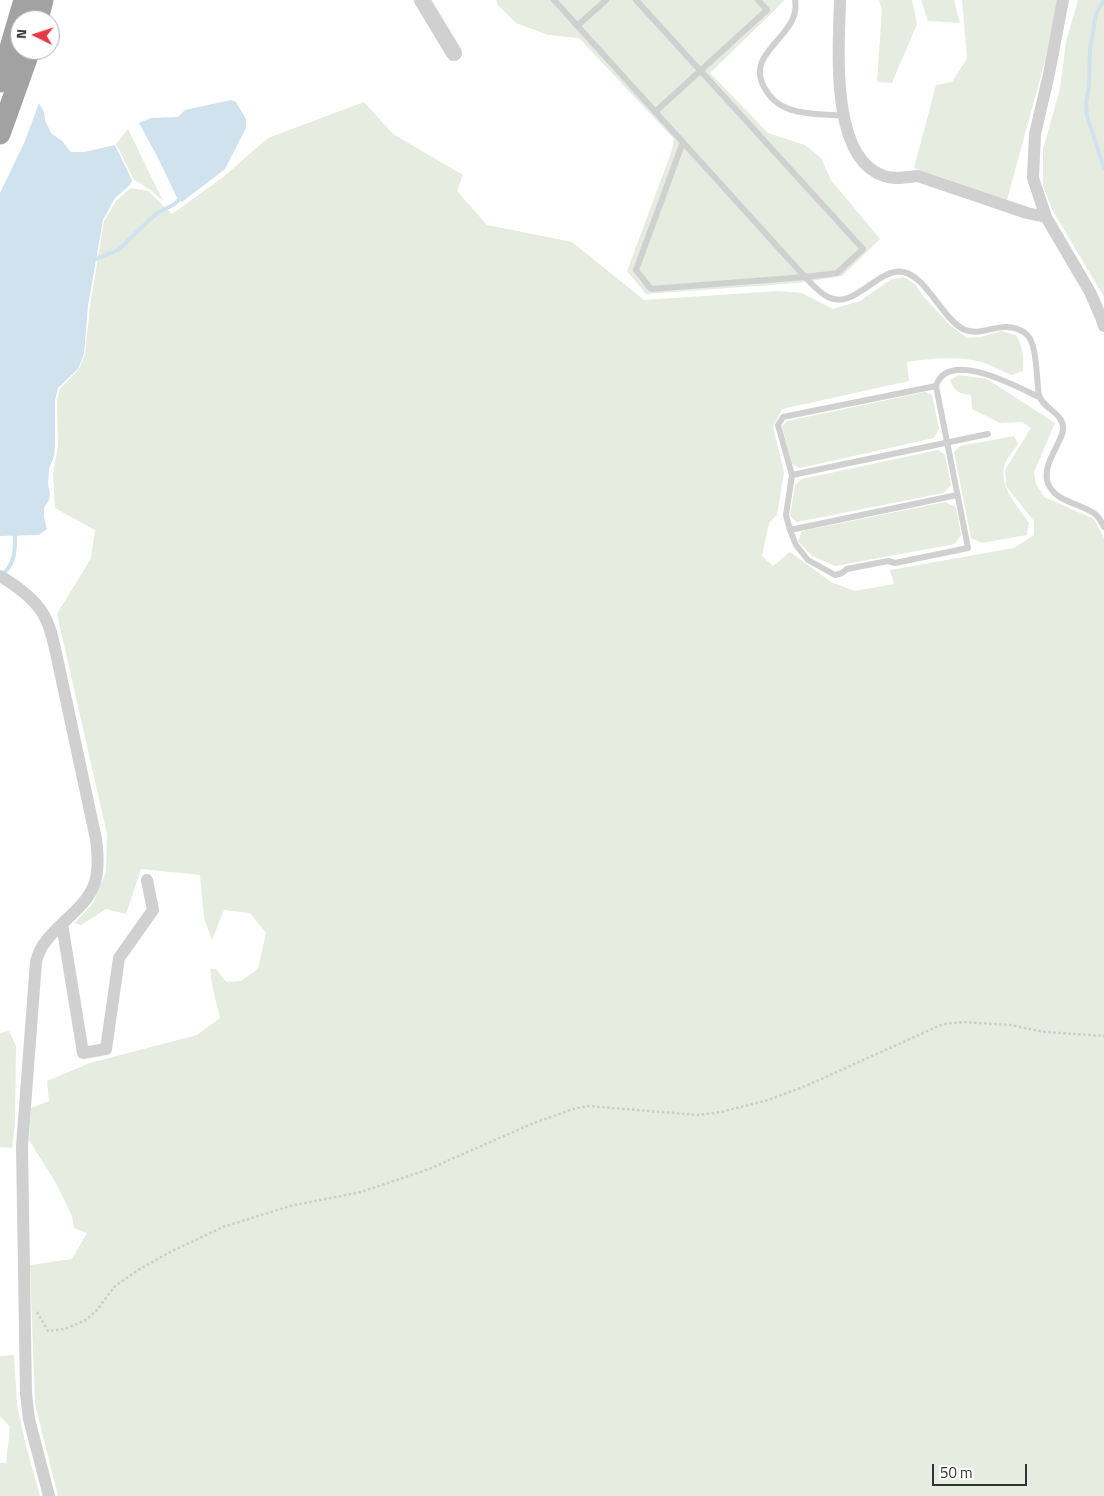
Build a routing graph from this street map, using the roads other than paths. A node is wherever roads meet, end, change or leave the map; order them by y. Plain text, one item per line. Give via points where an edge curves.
1 (24, 0) edge
2 (422, 0) edge
3 (554, 0) edge
4 (606, 0) edge
5 (636, 0) edge
6 (758, 0) edge
7 (795, 0) edge
8 (840, 0) edge
9 (1063, 0) edge
10 (577, 26) junction
11 (454, 53) dead end
12 (26, 60) edge
13 (701, 71) junction
14 (0, 82) edge
15 (655, 112) junction
16 (842, 116) junction
17 (0, 134) edge
18 (683, 142) junction
19 (1046, 217) junction
20 (805, 276) junction
21 (1104, 326) edge
22 (936, 386) junction
23 (1039, 397) junction
24 (988, 434) dead end
25 (947, 442) junction
26 (792, 475) junction
27 (958, 495) junction
28 (1104, 527) edge
29 (790, 530) junction
30 (3, 578) edge
31 (147, 880) dead end
32 (62, 924) junction
33 (50, 1496) edge

1 - 14 highway
2 - 11 street
3 - 10 lane
4 - 10 lane
5 - 13 lane
6 - 13 lane via 767,10
7 - 16 lane via 795,14 790,26 766,52 760,68 760,82 777,105
8 - 16 street via 838,81
9 - 19 street via 1033,157 1032,178
10 - 15 lane
12 - 17 highway
13 - 15 lane
13 - 20 lane via 863,249 837,273
15 - 18 lane
16 - 19 street via 856,153 869,169 885,177 918,176
18 - 20 lane
18 - 20 lane via 636,270 651,289
19 - 21 street via 1090,292
20 - 23 lane via 829,298 841,299 853,296 890,273 904,272 920,280 962,328 975,333 1001,326 1027,334 1032,344
22 - 23 lane via 945,373 953,370 984,373
22 - 25 lane
22 - 26 lane via 783,417 778,425
23 - 28 lane via 1062,420 1064,429 1048,465 1047,480 1053,492 1096,515
24 - 25 lane
25 - 26 lane
25 - 27 lane
26 - 29 lane via 786,515
27 - 29 lane
27 - 29 lane via 968,548 847,569 835,575 808,560 796,545
30 - 32 street via 15,585 42,612 48,624 96,839 95,884
31 - 32 street via 153,910 119,958 106,1050 83,1053
32 - 33 street via 46,940 36,962 22,1146 26,1394 29,1419

